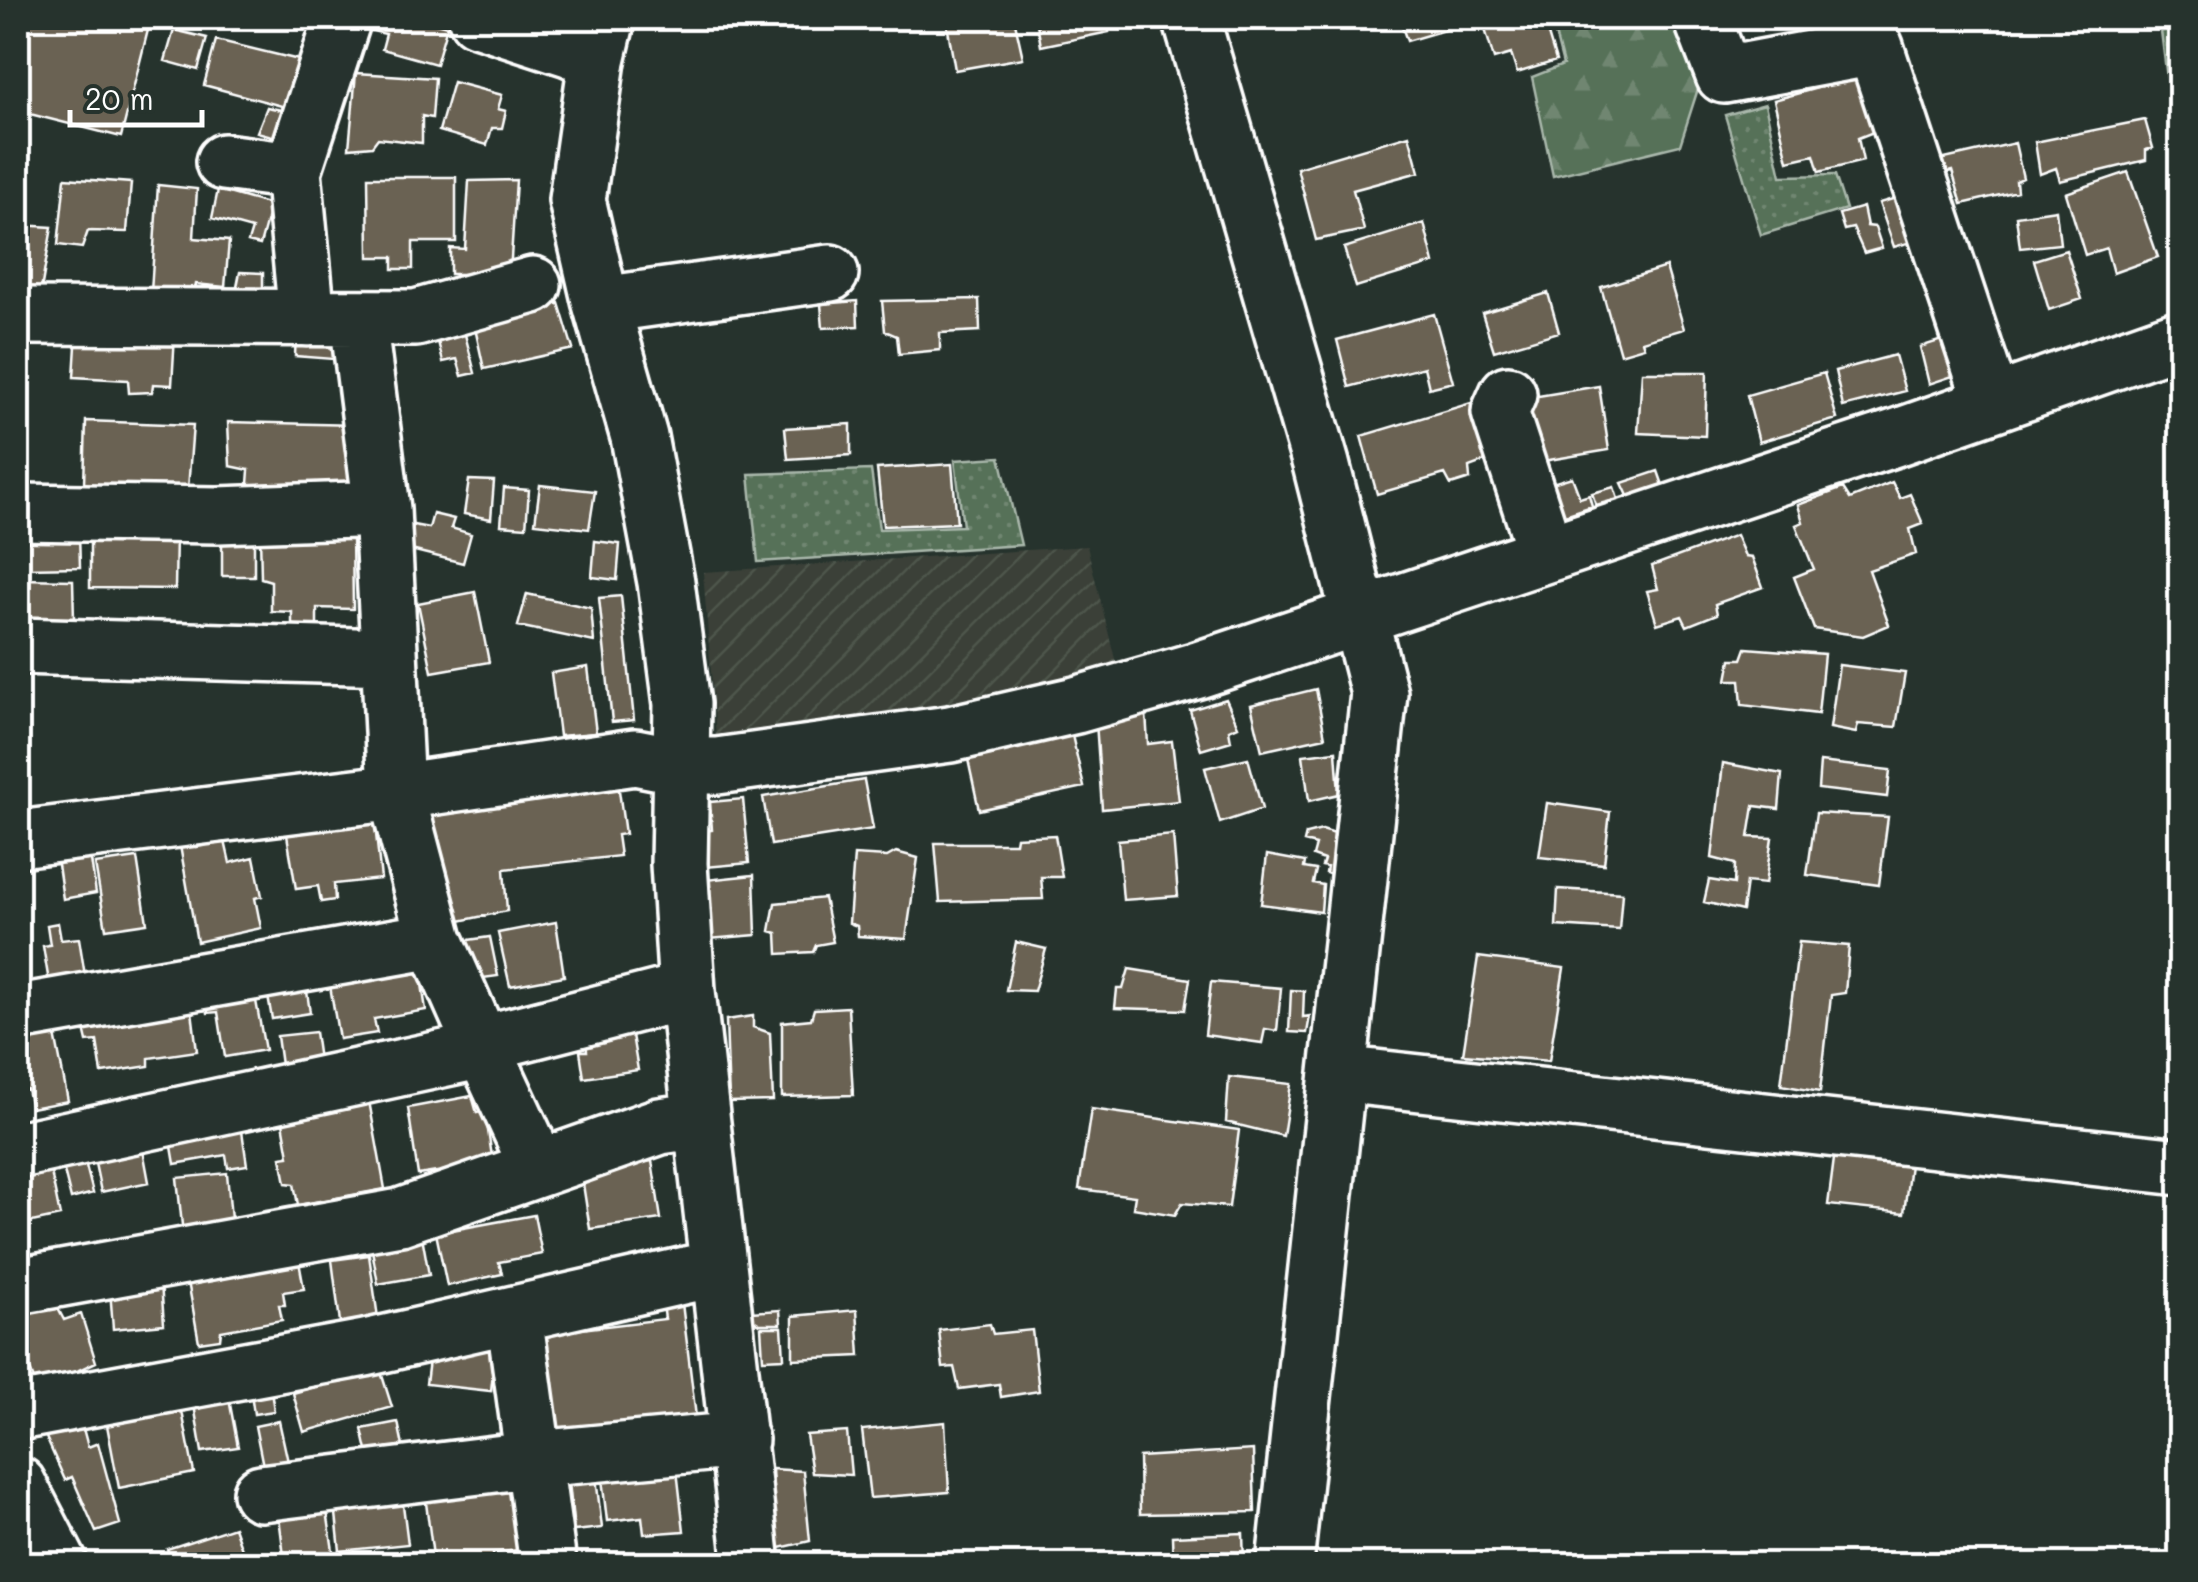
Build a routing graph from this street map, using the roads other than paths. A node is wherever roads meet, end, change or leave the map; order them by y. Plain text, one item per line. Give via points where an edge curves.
1 (342, 18) edge
2 (476, 18) edge
3 (1190, 18) edge
4 (1702, 18) edge
5 (602, 39) edge
6 (224, 162) dead end
7 (292, 172) junction
8 (830, 273) dead end
9 (534, 285) dead end
10 (602, 306) junction
11 (18, 316) edge
12 (333, 318) junction
13 (2180, 338) edge
14 (1508, 394) dead end
15 (1992, 402) junction
16 (382, 508) junction
17 (18, 512) edge
18 (1546, 553) junction
19 (1359, 615) junction
20 (18, 646) edge
21 (389, 657) junction
22 (681, 766) junction
23 (396, 792) junction
24 (18, 838) edge
25 (434, 940) junction
26 (687, 991) junction
27 (18, 1013) edge
28 (481, 1044) junction
29 (1339, 1074) junction
30 (702, 1120) junction
31 (18, 1150) edge
32 (538, 1167) junction
33 (2180, 1167) edge
34 (716, 1268) junction
35 (18, 1286) edge
36 (514, 1315) junction
37 (18, 1412) edge
38 (740, 1440) junction
39 (536, 1459) junction
40 (18, 1485) edge
41 (261, 1493) dead end
42 (59, 1564) edge
43 (548, 1564) edge
44 (752, 1564) edge
45 (1285, 1564) edge

1 - 7 street
2 - 5 street via 569,48
3 - 19 street via 1322,464
4 - 15 street via 1724,75 1875,47
5 - 10 street via 577,200
6 - 7 street
7 - 12 street
8 - 10 street
9 - 12 street via 416,318
10 - 22 street via 639,437 666,582 682,704
11 - 12 street
12 - 16 street
13 - 15 street
14 - 18 street via 1500,412
15 - 18 street
16 - 17 street
16 - 21 street
18 - 19 street
19 - 22 street via 1198,670 950,734
19 - 29 street via 1379,693
20 - 21 street
21 - 23 street
22 - 23 street via 635,757
22 - 26 street
23 - 24 street
23 - 25 street
25 - 27 street
25 - 28 street
26 - 28 street
26 - 30 street
28 - 31 street via 464,1054
28 - 32 street
29 - 33 street
29 - 45 street
30 - 32 street via 660,1126
30 - 34 street
32 - 35 street via 400,1217
34 - 36 street
34 - 38 street
36 - 37 street
36 - 39 street
38 - 39 street
38 - 44 street
39 - 41 street
39 - 43 street
40 - 42 street

